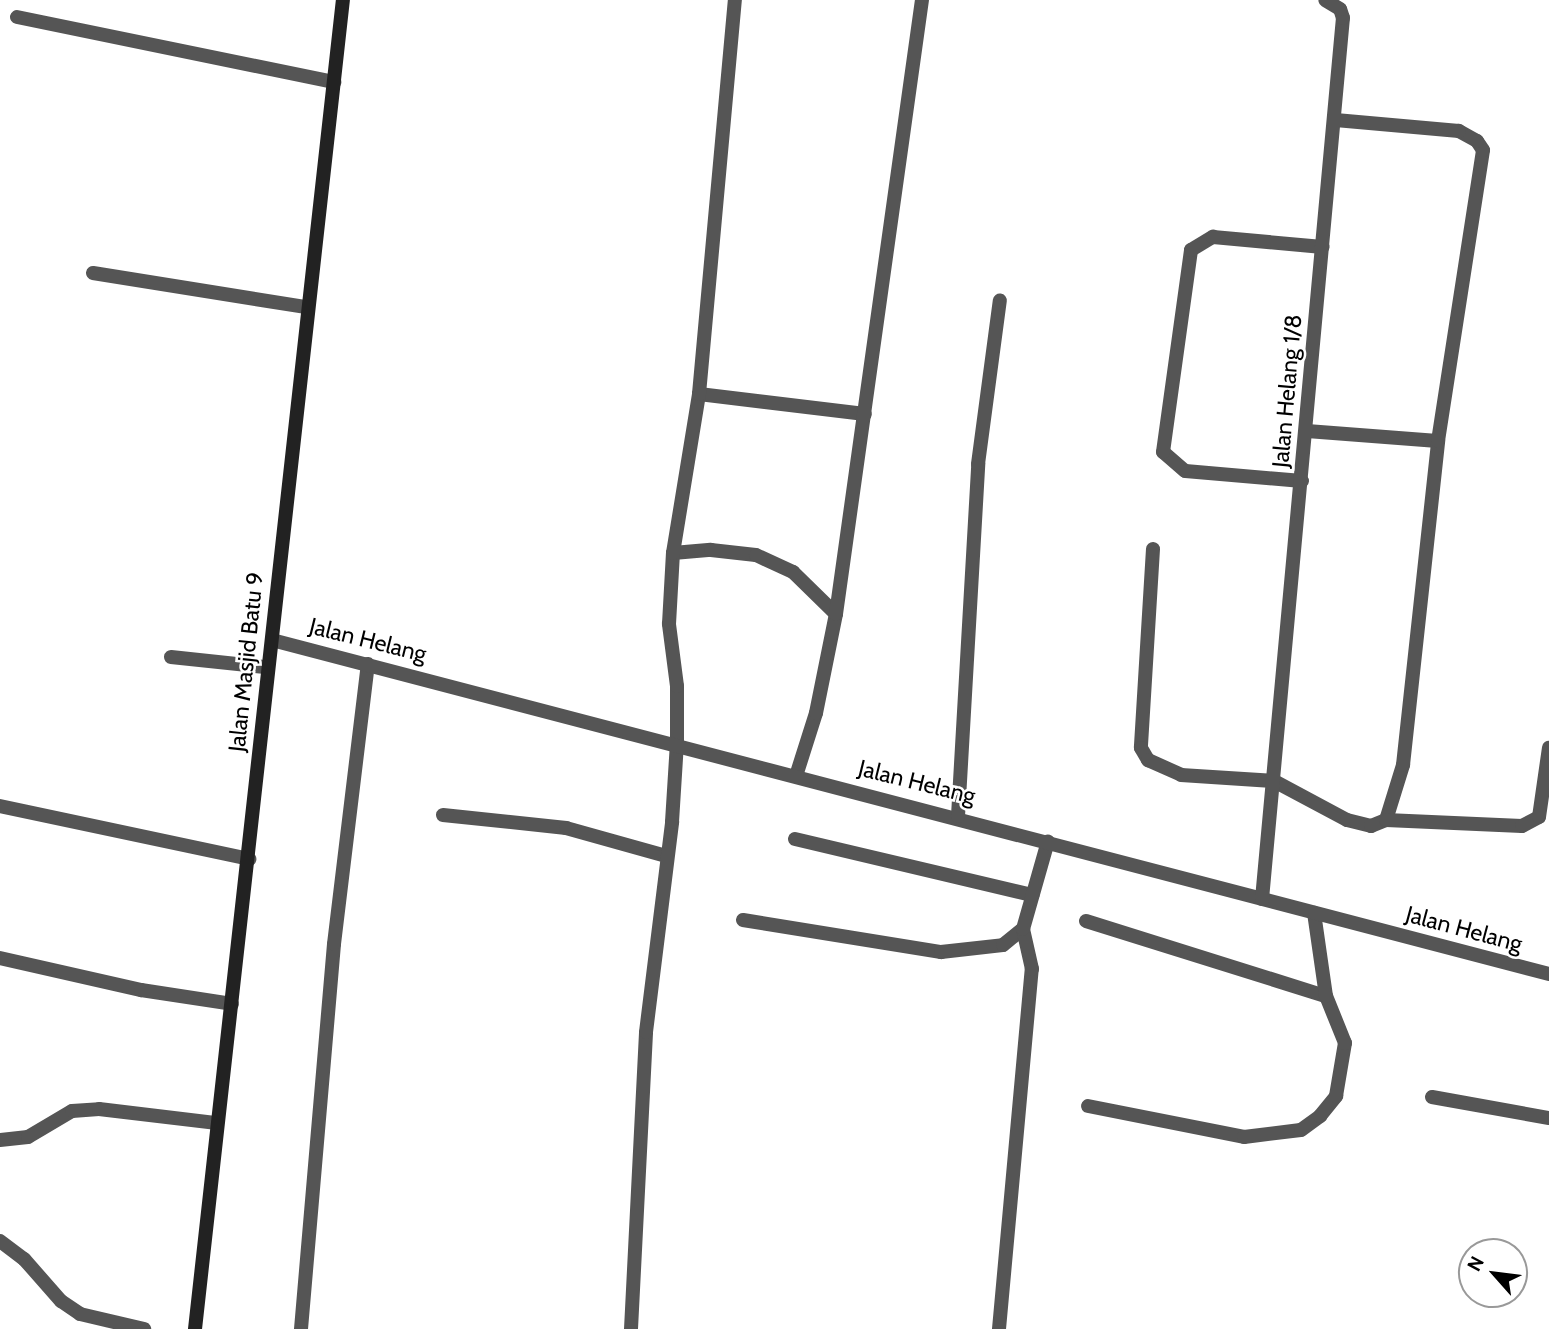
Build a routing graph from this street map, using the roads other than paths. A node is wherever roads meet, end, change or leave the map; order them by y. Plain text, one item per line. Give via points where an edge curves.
1 (343, 0) edge
2 (735, 0) edge
3 (922, 0) edge
4 (1325, 0) edge
5 (17, 17) dead end
6 (334, 82) junction
7 (1335, 120) junction
8 (1324, 247) junction
9 (93, 273) dead end
10 (1000, 300) dead end
11 (306, 307) junction
12 (699, 394) junction
13 (865, 414) junction
14 (1307, 431) junction
15 (1438, 441) junction
16 (1301, 481) junction
17 (1153, 548) dead end
18 (673, 553) junction
19 (836, 614) junction
20 (272, 639) junction
21 (171, 657) dead end
22 (368, 664) junction
23 (265, 667) junction
24 (677, 743) junction
25 (1549, 748) edge
26 (796, 776) junction
27 (1273, 788) junction
28 (0, 806) edge
29 (443, 815) dead end
30 (958, 816) junction
31 (1386, 820) junction
32 (795, 839) dead end
33 (1048, 841) junction
34 (666, 856) junction
35 (249, 859) junction
36 (1032, 895) junction
37 (1262, 899) junction
38 (1314, 913) junction
39 (743, 920) dead end
40 (1086, 921) dead end
41 (1023, 929) junction
42 (0, 958) edge
43 (1549, 974) edge
44 (1326, 996) junction
45 (232, 1004) junction
46 (1432, 1097) dead end
47 (1088, 1106) dead end
48 (1549, 1118) edge
49 (217, 1123) junction
50 (0, 1140) edge
51 (0, 1241) edge
52 (144, 1329) edge
53 (195, 1329) edge
54 (301, 1329) edge
55 (631, 1329) edge
56 (999, 1329) edge

1 - 6 main road, Jalan Masjid Batu 9
2 - 12 street
3 - 13 street
4 - 7 street, Jalan Helang 1/8 via 1343,18
5 - 6 street
6 - 11 main road, Jalan Masjid Batu 9
7 - 8 street, Jalan Helang 1/8
7 - 15 street via 1459,131 1483,150
8 - 14 street, Jalan Helang 1/8
8 - 16 street via 1213,236 1191,250 1163,452 1185,471
9 - 11 street
10 - 30 street via 978,464
11 - 20 main road, Jalan Masjid Batu 9
12 - 13 street
12 - 18 street
13 - 19 street
14 - 15 street
14 - 16 street, Jalan Helang 1/8
15 - 31 street via 1403,765
16 - 27 street, Jalan Helang 1/8
17 - 27 street via 1141,748 1148,760 1181,775
18 - 19 street via 711,550 757,555 793,572
18 - 24 street via 669,624 677,686
19 - 26 street via 816,713
20 - 22 street, Jalan Helang
20 - 23 main road, Jalan Masjid Batu 9
21 - 23 street
22 - 24 street, Jalan Helang
22 - 54 street via 334,944
23 - 35 main road, Jalan Masjid Batu 9
24 - 26 street, Jalan Helang
24 - 34 street
25 - 31 street via 1539,817 1522,826
26 - 30 street, Jalan Helang
27 - 31 street via 1347,820 1371,826
27 - 37 street, Jalan Helang 1/8
28 - 35 street
29 - 34 street via 566,828
30 - 33 street, Jalan Helang
32 - 36 street
33 - 36 street
33 - 37 street, Jalan Helang
34 - 55 street via 646,1032
35 - 45 main road, Jalan Masjid Batu 9
36 - 41 street
37 - 38 street, Jalan Helang
38 - 43 street, Jalan Helang
38 - 44 street
39 - 41 street via 941,952 1003,945
40 - 44 street
41 - 56 street via 1032,970
42 - 45 street via 141,990
44 - 47 street via 1345,1043 1341,1074 1336,1096 1301,1130 1244,1137
45 - 49 main road, Jalan Masjid Batu 9
46 - 48 street
49 - 50 street via 99,1109 72,1111 28,1137
49 - 53 main road, Jalan Masjid Batu 9
51 - 52 street via 80,1314

